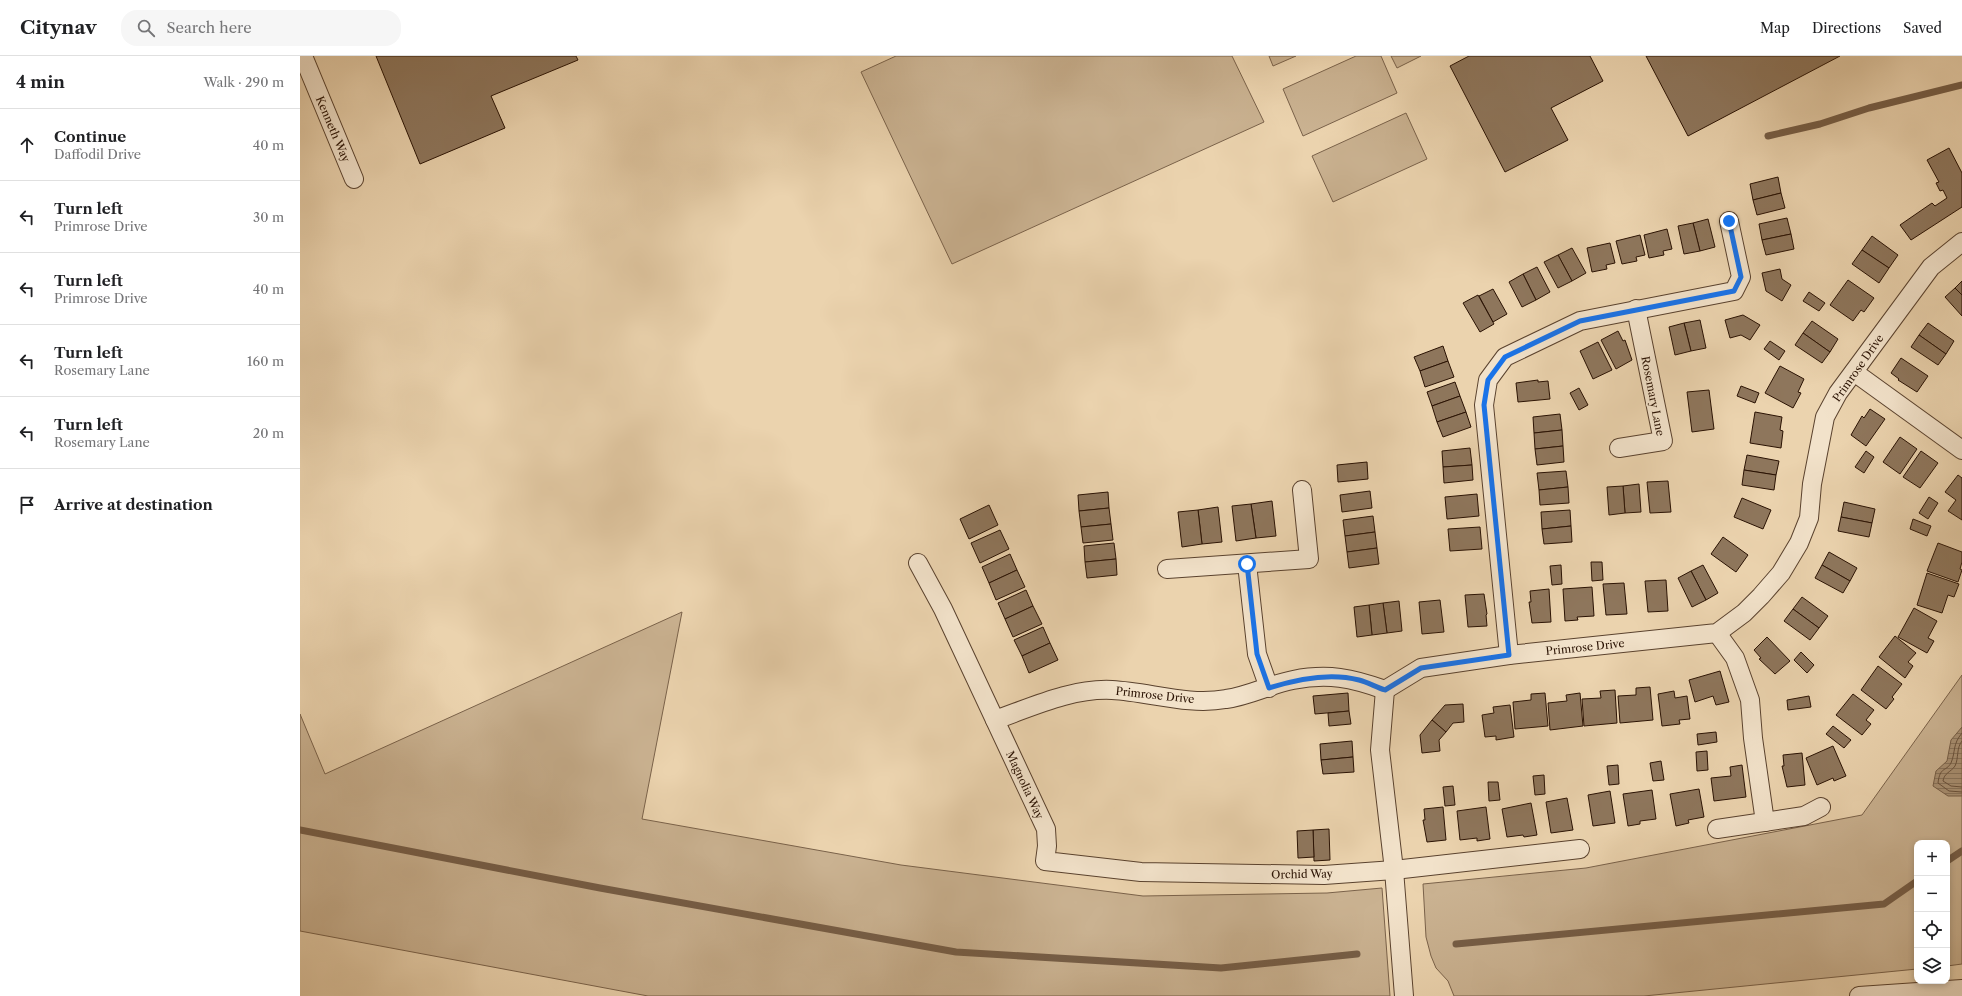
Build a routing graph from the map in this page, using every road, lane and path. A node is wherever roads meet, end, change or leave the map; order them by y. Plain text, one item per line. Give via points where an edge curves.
1 (303, 56) edge
2 (354, 179) dead end
3 (1729, 221) dead end
4 (1962, 242) edge
5 (1636, 309) junction
6 (1854, 372) junction
7 (1619, 448) dead end
8 (1962, 450) edge
9 (1302, 490) dead end
10 (918, 562) dead end
11 (1247, 564) junction
12 (1167, 569) dead end
13 (1717, 633) junction
14 (1509, 655) junction
15 (1269, 688) junction
16 (1385, 690) junction
17 (995, 720) junction
18 (1821, 807) dead end
19 (1765, 822) junction
20 (1717, 829) dead end
21 (1580, 849) dead end
22 (1394, 870) junction
23 (1210, 874) joint
24 (1962, 988) edge
25 (1404, 996) edge
26 (1859, 996) edge

1 - 2 street, Kenneth Way
3 - 5 street via 1741,277 1734,291
4 - 6 street, Primrose Drive via 1931,267
5 - 7 street, Rosemary Lane via 1662,441
5 - 14 street via 1580,321 1505,357 1488,380 1484,405
6 - 8 street
6 - 13 street, Primrose Drive via 1838,393 1825,417 1812,484 1809,518 1799,543 1781,573 1762,596
9 - 11 street via 1309,559
10 - 17 street, Magnolia Way
11 - 12 street
11 - 15 street via 1257,654
13 - 14 street, Primrose Drive
13 - 19 street via 1735,658 1750,700
14 - 16 street, Primrose Drive via 1421,668
15 - 16 street, Primrose Drive via 1293,680 1335,676 1358,680
15 - 17 street, Primrose Drive via 1226,700 1184,700 1111,690 1072,693
16 - 22 street via 1380,750
17 - 23 street, Magnolia Way via 1046,829 1045,861 1141,872
18 - 19 street via 1804,816
19 - 20 street
21 - 22 street, Orchid Way
22 - 23 street, Orchid Way via 1324,875
22 - 25 street
24 - 26 street

